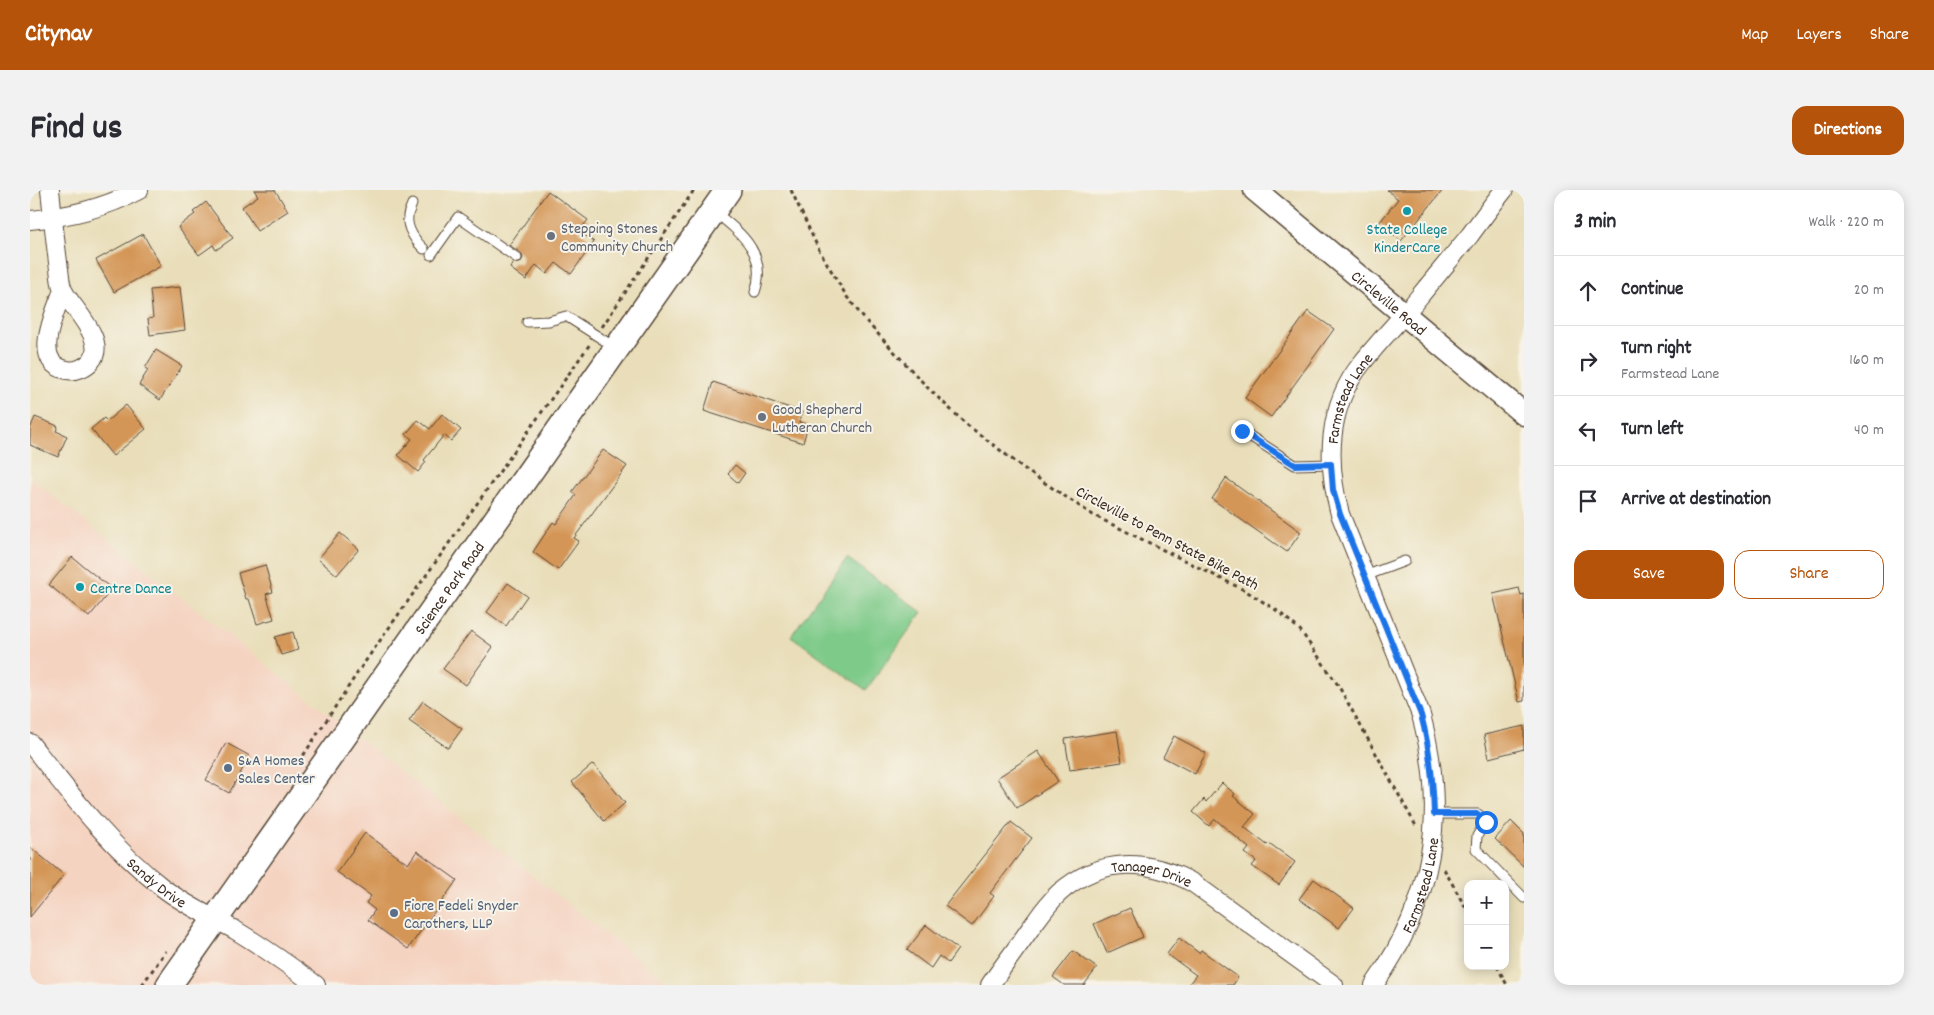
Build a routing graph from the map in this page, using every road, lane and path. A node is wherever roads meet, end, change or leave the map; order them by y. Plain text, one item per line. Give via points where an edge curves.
1 (50, 190) edge
2 (140, 190) edge
3 (694, 190) edge
4 (728, 190) edge
5 (791, 190) edge
6 (1255, 190) edge
7 (1504, 190) edge
8 (412, 204) dead end
9 (713, 211) junction
10 (53, 217) junction
11 (30, 220) edge
12 (517, 258) dead end
13 (63, 290) dead end
14 (755, 292) dead end
15 (1405, 314) junction
16 (526, 322) dead end
17 (606, 342) junction
18 (1524, 414) edge
19 (1242, 431) dead end
20 (1331, 464) junction
21 (1405, 561) dead end
22 (1365, 576) junction
23 (30, 743) edge
24 (295, 768) dead end
25 (1434, 814) junction
26 (1419, 830) dead end
27 (1441, 864) dead end
28 (1524, 898) edge
29 (1464, 905) edge
30 (215, 919) junction
31 (171, 944) dead end
32 (1499, 970) edge
33 (142, 985) edge
34 (169, 985) edge
35 (316, 985) edge
36 (990, 985) edge
37 (1334, 985) edge
38 (1374, 985) edge
39 (1507, 985) edge

1 - 10 street
2 - 10 street via 106,205
3 - 17 path
4 - 9 main road, Science Park Road
5 - 26 path, Circleville to Penn State Bike Path via 847,297 920,380 966,424 1030,473 1094,514 1246,591 1300,630 1338,685
6 - 15 street, Circleville Road
7 - 15 street, Farmstead Lane
8 - 12 lane via 407,217 411,231 417,243 428,252 458,217
9 - 14 lane via 753,248 760,268
9 - 17 main road, Science Park Road
10 - 11 street
10 - 13 street
15 - 18 street, Circleville Road
15 - 20 street, Farmstead Lane via 1361,364 1347,386 1337,409 1332,433
16 - 17 lane via 549,322 566,316
17 - 24 path via 544,407 362,666
17 - 30 main road, Science Park Road
19 - 20 lane via 1295,465
20 - 22 street, Farmstead Lane via 1333,490 1340,514
21 - 22 lane
22 - 25 street, Farmstead Lane via 1421,715 1430,753
23 - 30 street, Sandy Drive via 92,821 132,862 196,910
25 - 28 lane via 1478,814 1486,822 1477,836 1476,848
25 - 38 street, Farmstead Lane via 1432,850 1413,917 1401,944
27 - 29 path
30 - 34 main road, Science Park Road
30 - 35 street, Sandy Drive
31 - 33 path
32 - 39 path
36 - 37 street, Tanager Drive via 1057,895 1091,873 1133,864 1168,871 1193,883

